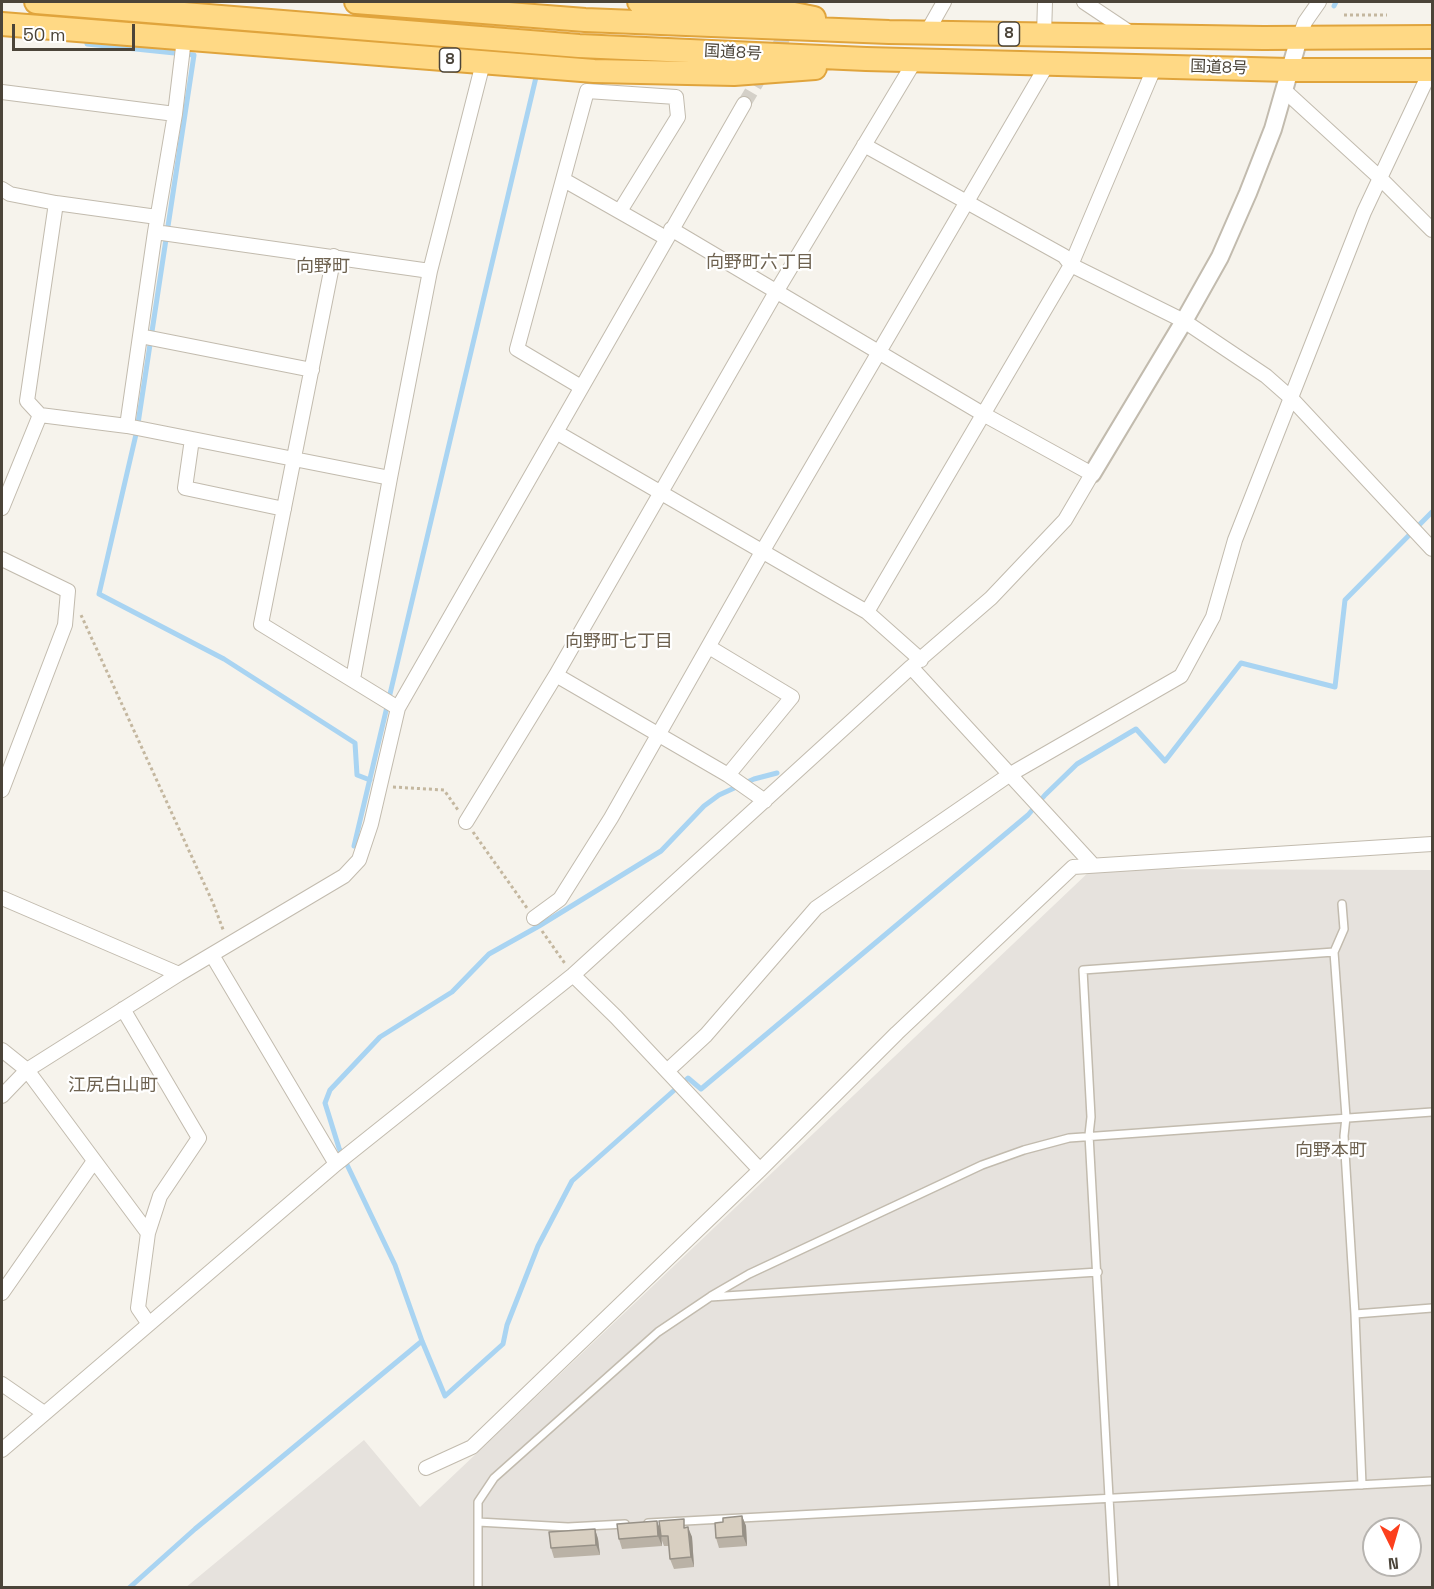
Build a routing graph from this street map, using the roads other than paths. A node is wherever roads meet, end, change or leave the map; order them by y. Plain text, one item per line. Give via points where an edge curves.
1 (36, 2) edge
2 (356, 2) edge
3 (639, 2) edge
4 (944, 2) edge
5 (1045, 2) edge
6 (1084, 2) edge
7 (1305, 2) edge
8 (1319, 2) edge
9 (784, 7) edge
10 (2, 24) edge
11 (1302, 30) junction
12 (889, 32) junction
13 (927, 32) junction
14 (1044, 35) junction
15 (1134, 36) junction
16 (1432, 37) edge
17 (184, 39) junction
18 (908, 59) junction
19 (483, 63) junction
20 (1048, 63) junction
21 (1155, 66) junction
22 (1432, 70) edge
23 (1287, 81) junction
24 (2, 92) edge
25 (744, 104) tunnel mouth
26 (175, 114) junction
27 (864, 145) junction
28 (1379, 177) junction
29 (564, 180) junction
30 (2, 189) edge
31 (966, 202) junction
32 (56, 203) junction
33 (620, 211) junction
34 (157, 217) junction
35 (1432, 230) edge
36 (155, 232) junction
37 (669, 234) junction
38 (334, 256) junction
39 (1071, 266) junction
40 (430, 271) junction
41 (776, 292) junction
42 (1185, 321) junction
43 (147, 338) junction
44 (879, 353) junction
45 (312, 370) junction
46 (582, 387) junction
47 (1291, 398) junction
48 (983, 414) junction
49 (40, 415) junction
50 (136, 427) junction
51 (556, 432) junction
52 (192, 439) junction
53 (294, 459) junction
54 (1092, 474) junction
55 (390, 478) junction
56 (661, 493) junction
57 (2, 508) edge
58 (284, 509) junction
59 (1432, 549) edge
60 (762, 552) junction
61 (2, 559) edge
62 (867, 612) junction
63 (709, 647) junction
64 (916, 664) junction
65 (556, 675) junction
66 (353, 679) junction
67 (398, 708) junction
68 (658, 734) junction
69 (1009, 775) junction
70 (728, 776) junction
71 (2, 790) edge
72 (765, 801) junction
73 (466, 822) road end
74 (1432, 844) edge
75 (1093, 865) junction
76 (2, 898) edge
77 (1342, 904) dead end
78 (534, 918) road end
79 (1334, 952) junction
80 (212, 955) junction
81 (179, 974) junction
82 (573, 975) junction
83 (123, 1009) junction
84 (2, 1050) edge
85 (27, 1070) junction
86 (667, 1071) junction
87 (2, 1096) edge
88 (1432, 1112) edge
89 (1347, 1117) junction
90 (1089, 1135) junction
91 (94, 1161) junction
92 (336, 1164) junction
93 (760, 1170) junction
94 (148, 1233) junction
95 (1098, 1272) junction
96 (2, 1293) edge
97 (710, 1297) junction
98 (1432, 1308) edge
99 (1355, 1314) junction
100 (149, 1324) junction
101 (2, 1384) edge
102 (44, 1413) junction
103 (2, 1450) edge
104 (426, 1468) dead end
105 (1432, 1481) edge
106 (1362, 1485) junction
107 (1108, 1498) junction
108 (478, 1522) junction
109 (478, 1587) edge
110 (1114, 1587) edge

1 - 18 highway, 国道8号 / 8 via 579,46
2 - 12 highway, 国道8号 / 8 via 585,20
3 - 9 highway, 8
4 - 13 street
5 - 14 street
6 - 15 street
7 - 11 street
8 - 11 street
9 - 12 highway, 8
10 - 17 highway, 8
11 - 15 highway, 国道8号 / 8
11 - 16 highway, 国道8号 / 8
11 - 23 street
12 - 13 highway, 国道8号 / 8
13 - 14 highway, 国道8号 / 8
14 - 15 highway, 国道8号 / 8
17 - 19 highway, 8
17 - 26 street
18 - 19 highway, 8 via 692,75
18 - 20 highway, 国道8号 / 8
18 - 27 street
19 - 40 street
20 - 21 highway, 国道8号 / 8
20 - 31 street
21 - 23 highway, 国道8号 / 8
21 - 39 street
22 - 23 highway, 国道8号 / 8
22 - 28 street
23 - 28 street
23 - 42 street via 1248,193 1220,257
24 - 26 street
25 - 37 street
26 - 34 street
27 - 31 street
27 - 41 street
28 - 35 street
28 - 47 street
29 - 33 street
29 - 33 street via 586,91 676,97 678,117
29 - 46 street via 517,349
30 - 32 street
31 - 39 street via 1064,256
31 - 44 street
32 - 34 street
32 - 49 street via 27,401
33 - 37 street
34 - 36 street
36 - 38 street
36 - 43 street
37 - 41 street
37 - 46 street
38 - 40 street
38 - 45 street
39 - 42 street
39 - 48 street
40 - 55 street
41 - 44 street
41 - 56 street
42 - 47 street via 1266,376
42 - 54 street
43 - 45 street
43 - 50 street
44 - 48 street
44 - 60 street
45 - 53 street
46 - 51 street
47 - 59 street
47 - 69 street via 1235,540 1213,617 1181,676
48 - 54 street
48 - 62 street
49 - 50 street
49 - 57 street
50 - 52 street
51 - 56 street
51 - 67 street
52 - 53 street
52 - 58 street via 185,488
53 - 55 street
53 - 58 street
54 - 64 street via 1065,520 991,598
55 - 66 street
56 - 60 street
56 - 65 street
58 - 66 street via 261,624
60 - 62 street
60 - 63 street
61 - 71 street via 68,591 65,625
62 - 64 street
63 - 68 street
63 - 70 street via 792,697
64 - 69 street
64 - 72 street
65 - 68 street
65 - 73 street
66 - 67 street
67 - 80 street via 359,860 344,876
68 - 70 street
68 - 78 street via 560,899
69 - 75 street
69 - 86 street via 816,908 706,1035
70 - 72 street
72 - 82 street
74 - 75 street
75 - 93 street via 1073,867 897,1033
76 - 81 street
77 - 79 lane via 1344,929
79 - 89 lane
79 - 90 lane via 1083,970
80 - 81 street
80 - 92 street
81 - 83 street
82 - 86 street
82 - 92 street
83 - 85 street
83 - 94 street via 199,1138 160,1196
84 - 85 street
85 - 87 street
85 - 91 street
86 - 93 street
88 - 89 lane
89 - 90 lane
89 - 99 lane via 1344,1136
90 - 95 lane
90 - 97 lane via 1035,1147 982,1165 748,1274
91 - 94 street
91 - 96 street
92 - 100 street
93 - 104 street via 472,1447
94 - 100 street via 138,1308
95 - 97 lane
95 - 107 lane
97 - 108 lane via 658,1332 494,1478 478,1502
98 - 99 lane
99 - 106 lane
100 - 102 street
101 - 102 street
102 - 103 street
105 - 106 lane
106 - 107 lane
107 - 108 lane via 568,1527
107 - 110 lane
108 - 109 lane

